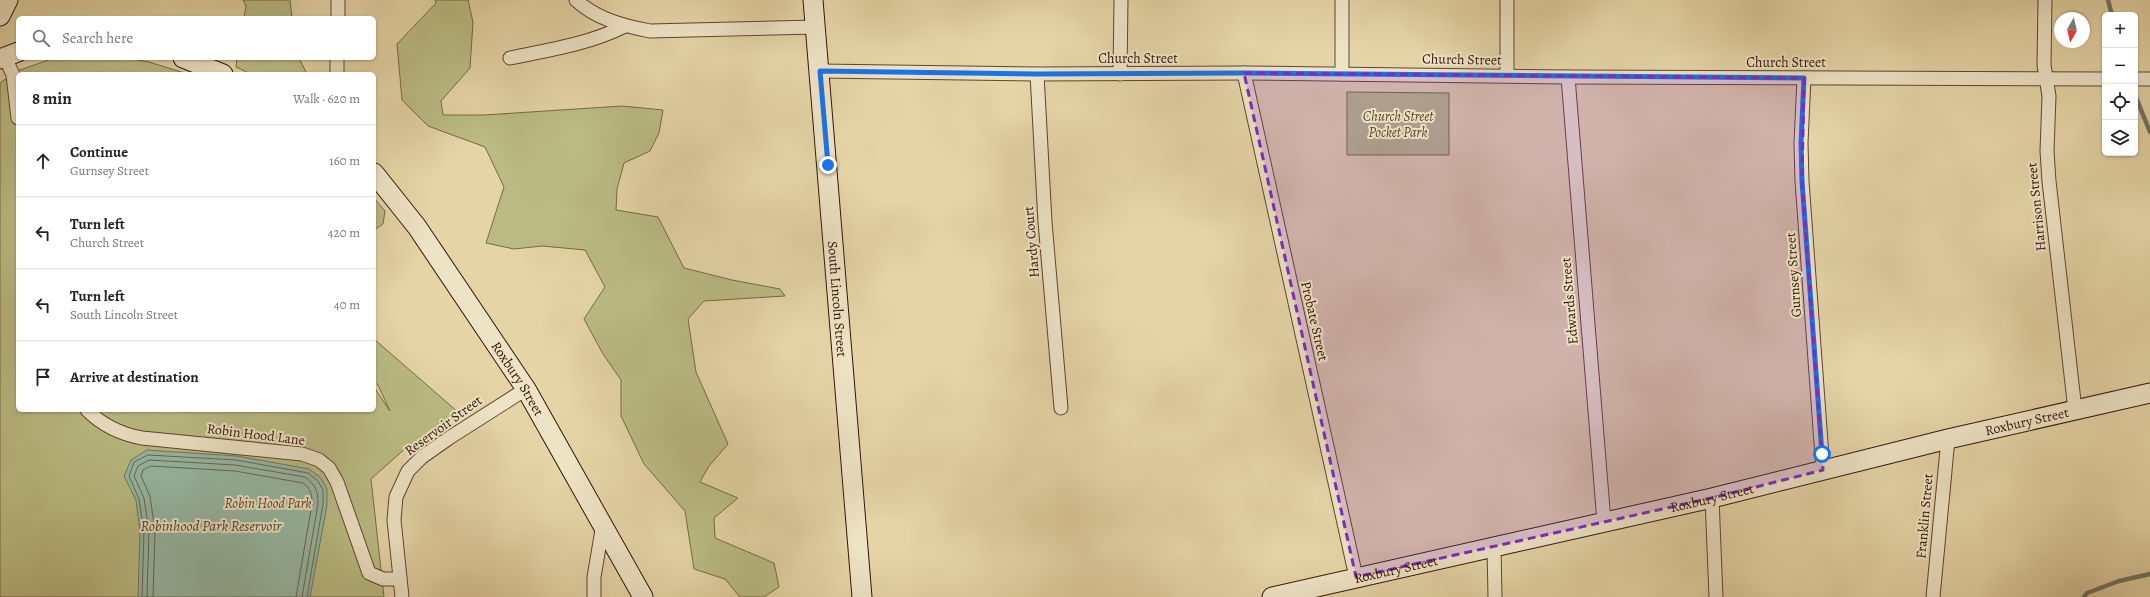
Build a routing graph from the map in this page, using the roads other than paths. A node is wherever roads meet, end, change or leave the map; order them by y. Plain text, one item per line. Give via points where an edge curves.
1 (8, 0) edge
2 (338, 0) edge
3 (576, 0) edge
4 (814, 0) edge
5 (1121, 0) edge
6 (1342, 0) edge
7 (1507, 0) edge
8 (2045, 0) edge
9 (0, 16) edge
10 (338, 16) edge
11 (624, 26) junction
12 (816, 27) junction
13 (8, 56) edge
14 (510, 58) dead end
15 (188, 60) edge
16 (338, 60) edge
17 (820, 71) junction
18 (218, 72) edge
19 (337, 72) edge
20 (1244, 73) junction
21 (1037, 74) junction
22 (1120, 74) junction
23 (1342, 74) junction
24 (1507, 76) junction
25 (1568, 77) junction
26 (1804, 78) junction
27 (2047, 79) junction
28 (2102, 79) edge
29 (16, 101) edge
30 (376, 176) edge
31 (526, 389) junction
32 (2150, 393) edge
33 (1061, 408) dead end
34 (2074, 410) junction
35 (90, 412) edge
36 (1948, 439) junction
37 (1823, 470) junction
38 (1712, 498) junction
39 (1604, 522) junction
40 (603, 524) junction
41 (1494, 547) junction
42 (1356, 576) junction
43 (400, 578) junction
44 (402, 597) edge
45 (594, 597) edge
46 (643, 597) edge
47 (862, 597) edge
48 (1272, 597) edge
49 (1495, 597) edge
50 (1716, 597) edge
51 (1933, 597) edge

1 - 9 street
2 - 10 street
3 - 11 street via 602,17
4 - 12 street, South Lincoln Street
5 - 22 street
6 - 23 street
7 - 24 street
8 - 27 street, Harrison Street via 2044,65
11 - 12 street via 650,32
11 - 14 street via 605,36
12 - 17 street, South Lincoln Street
13 - 29 street
15 - 18 street
16 - 19 street
17 - 21 street, Church Street
17 - 47 street, South Lincoln Street
20 - 22 street, Church Street
20 - 23 street, Church Street
20 - 42 street, Probate Street
21 - 22 street, Church Street
21 - 33 street, Hardy Court via 1045,222
23 - 24 street, Church Street
24 - 25 street, Church Street
25 - 26 street, Church Street
25 - 39 street, Edwards Street
26 - 27 street, Church Street
26 - 37 street, Gurnsey Street via 1802,181
27 - 28 street, Church Street
27 - 34 street, Harrison Street via 2049,181
30 - 31 street, Roxbury Street via 417,227
31 - 40 street, Roxbury Street
31 - 43 street, Reservoir Street via 449,438 422,457 408,471 396,497 394,520
32 - 34 street, Roxbury Street
34 - 36 street, Roxbury Street
35 - 43 street, Robin Hood Lane via 115,432 134,437 302,454 319,460 329,468 337,482 369,573 383,579
36 - 37 street, Roxbury Street
36 - 51 street, Franklin Street
37 - 38 street, Roxbury Street
38 - 39 street, Roxbury Street
38 - 50 street
39 - 41 street, Roxbury Street
40 - 45 street via 594,577
40 - 46 street, Roxbury Street
41 - 42 street, Roxbury Street
41 - 49 street
42 - 48 street, Roxbury Street
43 - 44 street, Reservoir Street

